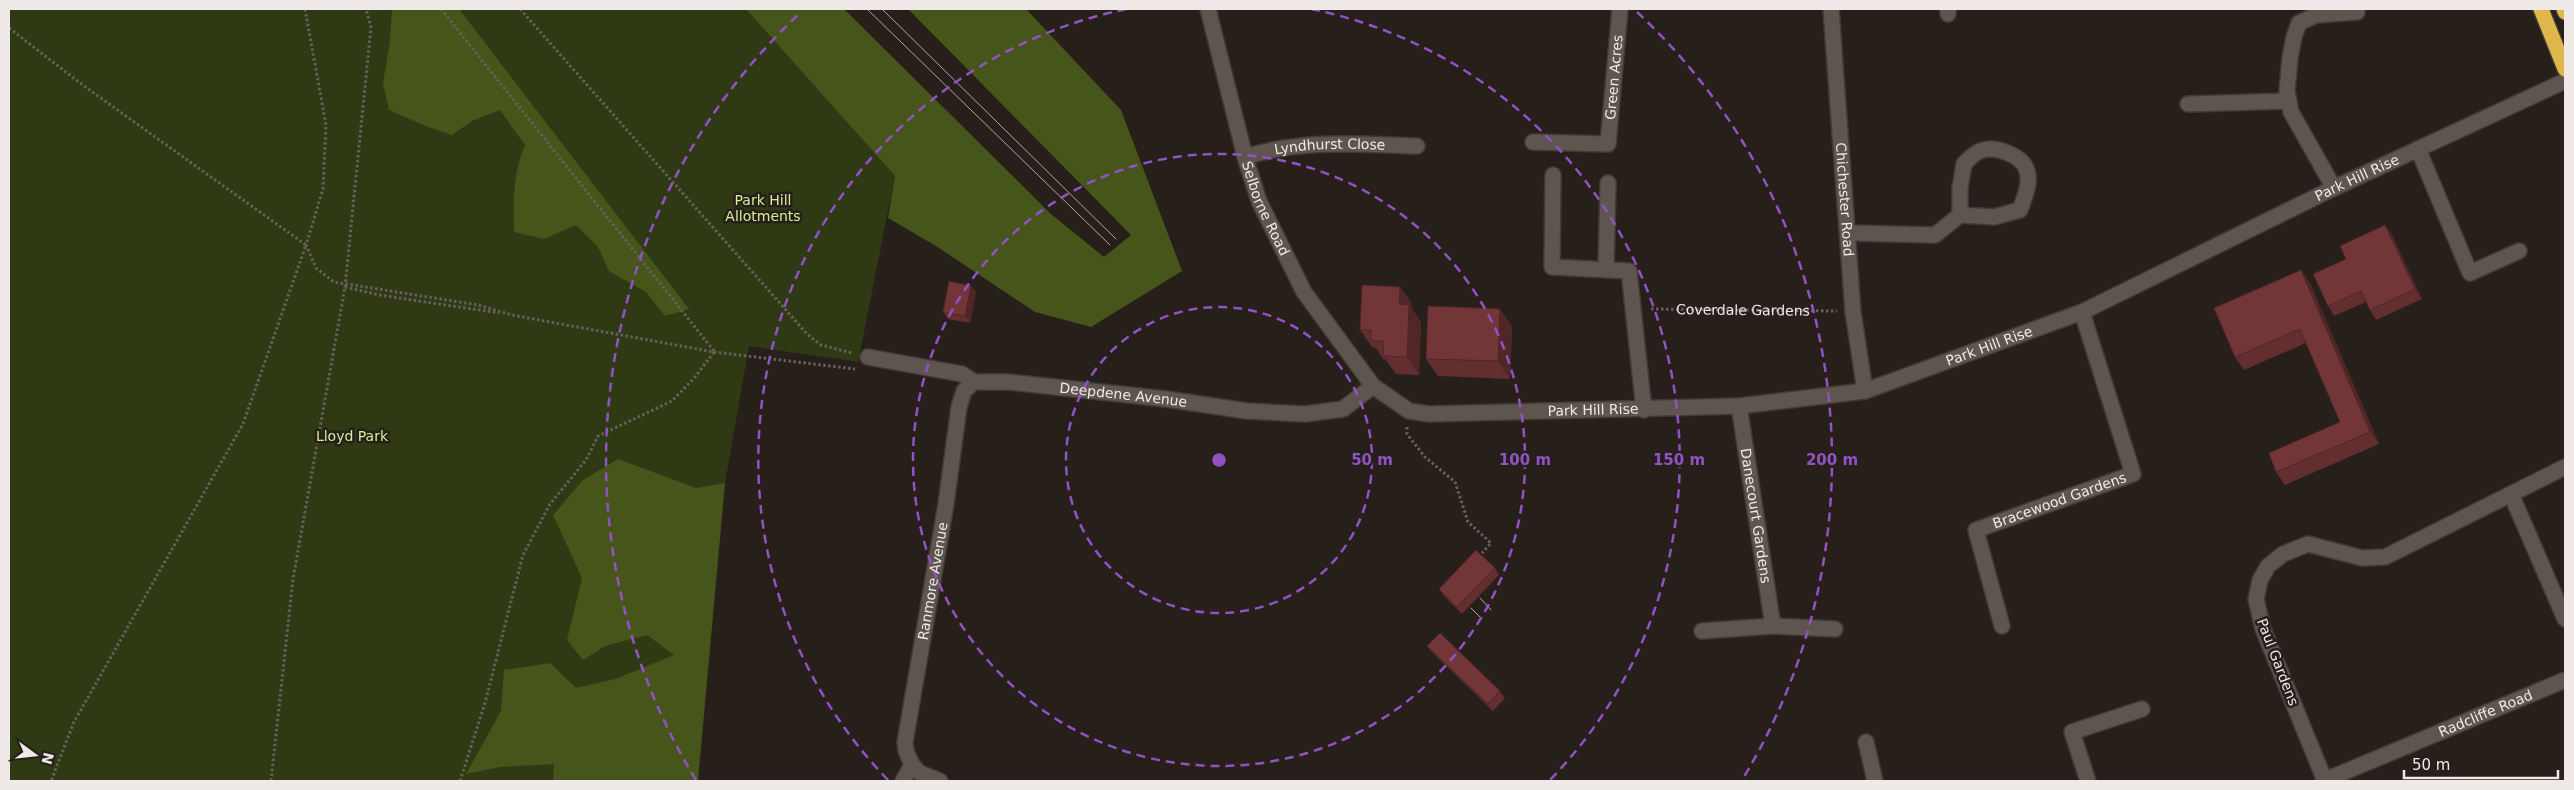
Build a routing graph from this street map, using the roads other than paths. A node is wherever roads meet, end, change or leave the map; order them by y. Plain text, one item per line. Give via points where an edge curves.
1 (1208, 9) edge
2 (1620, 9) edge
3 (1831, 9) edge
4 (2541, 9) edge
5 (2564, 9) edge
6 (2357, 12) dead end
7 (2565, 12) edge
8 (2299, 16) edge
9 (2565, 69) edge
10 (2565, 81) edge
11 (2289, 101) junction
12 (2188, 104) dead end
13 (1533, 142) dead end
14 (1417, 146) dead end
15 (2418, 149) junction
16 (1245, 157) junction
17 (1553, 175) dead end
18 (1608, 183) dead end
19 (2334, 188) junction
20 (1960, 215) junction
21 (1849, 233) junction
22 (2519, 251) dead end
23 (1606, 270) junction
24 (2082, 312) junction
25 (868, 357) road end
26 (974, 382) junction
27 (1373, 386) junction
28 (1866, 391) junction
29 (1739, 406) junction
30 (1644, 410) junction
31 (2565, 467) edge
32 (2511, 494) junction
33 (2565, 619) edge
34 (1773, 626) junction
35 (2002, 626) dead end
36 (1835, 629) dead end
37 (1702, 631) dead end
38 (2565, 680) edge
39 (2142, 709) dead end
40 (1866, 742) dead end
41 (912, 765) junction
42 (903, 781) edge
43 (940, 781) edge
44 (1875, 781) edge
45 (2088, 781) edge
46 (2324, 781) edge

1 - 16 street, Selborne Road
2 - 13 street, Green Acres via 1608,144
3 - 21 street, Chichester Road
4 - 9 highway
5 - 7 highway
6 - 8 street
8 - 11 street via 2290,58
10 - 15 street, Park Hill Rise
11 - 12 street
11 - 19 street via 2291,112
14 - 16 street, Lyndhurst Close via 1288,146
15 - 19 street, Park Hill Rise
15 - 22 street via 2470,273
16 - 27 street, Selborne Road via 1259,201 1304,292
17 - 23 street via 1552,267
18 - 23 street
19 - 24 street, Park Hill Rise
20 - 20 street via 1994,218 2020,210 2027,191 2027,171 2019,159 2000,151 1980,151 1964,164
20 - 21 street via 1934,235
21 - 28 street, Chichester Road via 1853,312
23 - 30 street via 1629,271
24 - 28 street, Park Hill Rise
24 - 35 street, Bracewood Gardens via 2133,474 1976,530
25 - 26 street, Deepdene Avenue via 962,374
26 - 27 street, Deepdene Avenue via 1009,382 1246,411 1305,414 1343,410
26 - 41 street, Ranmore Avenue via 964,392 959,407 946,504 905,742
27 - 30 street, Park Hill Rise via 1409,411 1429,414
28 - 29 street, Park Hill Rise
29 - 30 street, Park Hill Rise
29 - 34 street, Danecourt Gardens
31 - 32 street, Paul Gardens
32 - 33 street
32 - 46 street, Paul Gardens via 2385,557 2362,558 2308,544 2283,554 2268,566 2260,580 2256,599 2263,629
34 - 36 street
34 - 37 street
38 - 46 street, Radcliffe Road
39 - 45 street via 2072,732
40 - 44 street
41 - 42 street
41 - 43 street via 920,773

